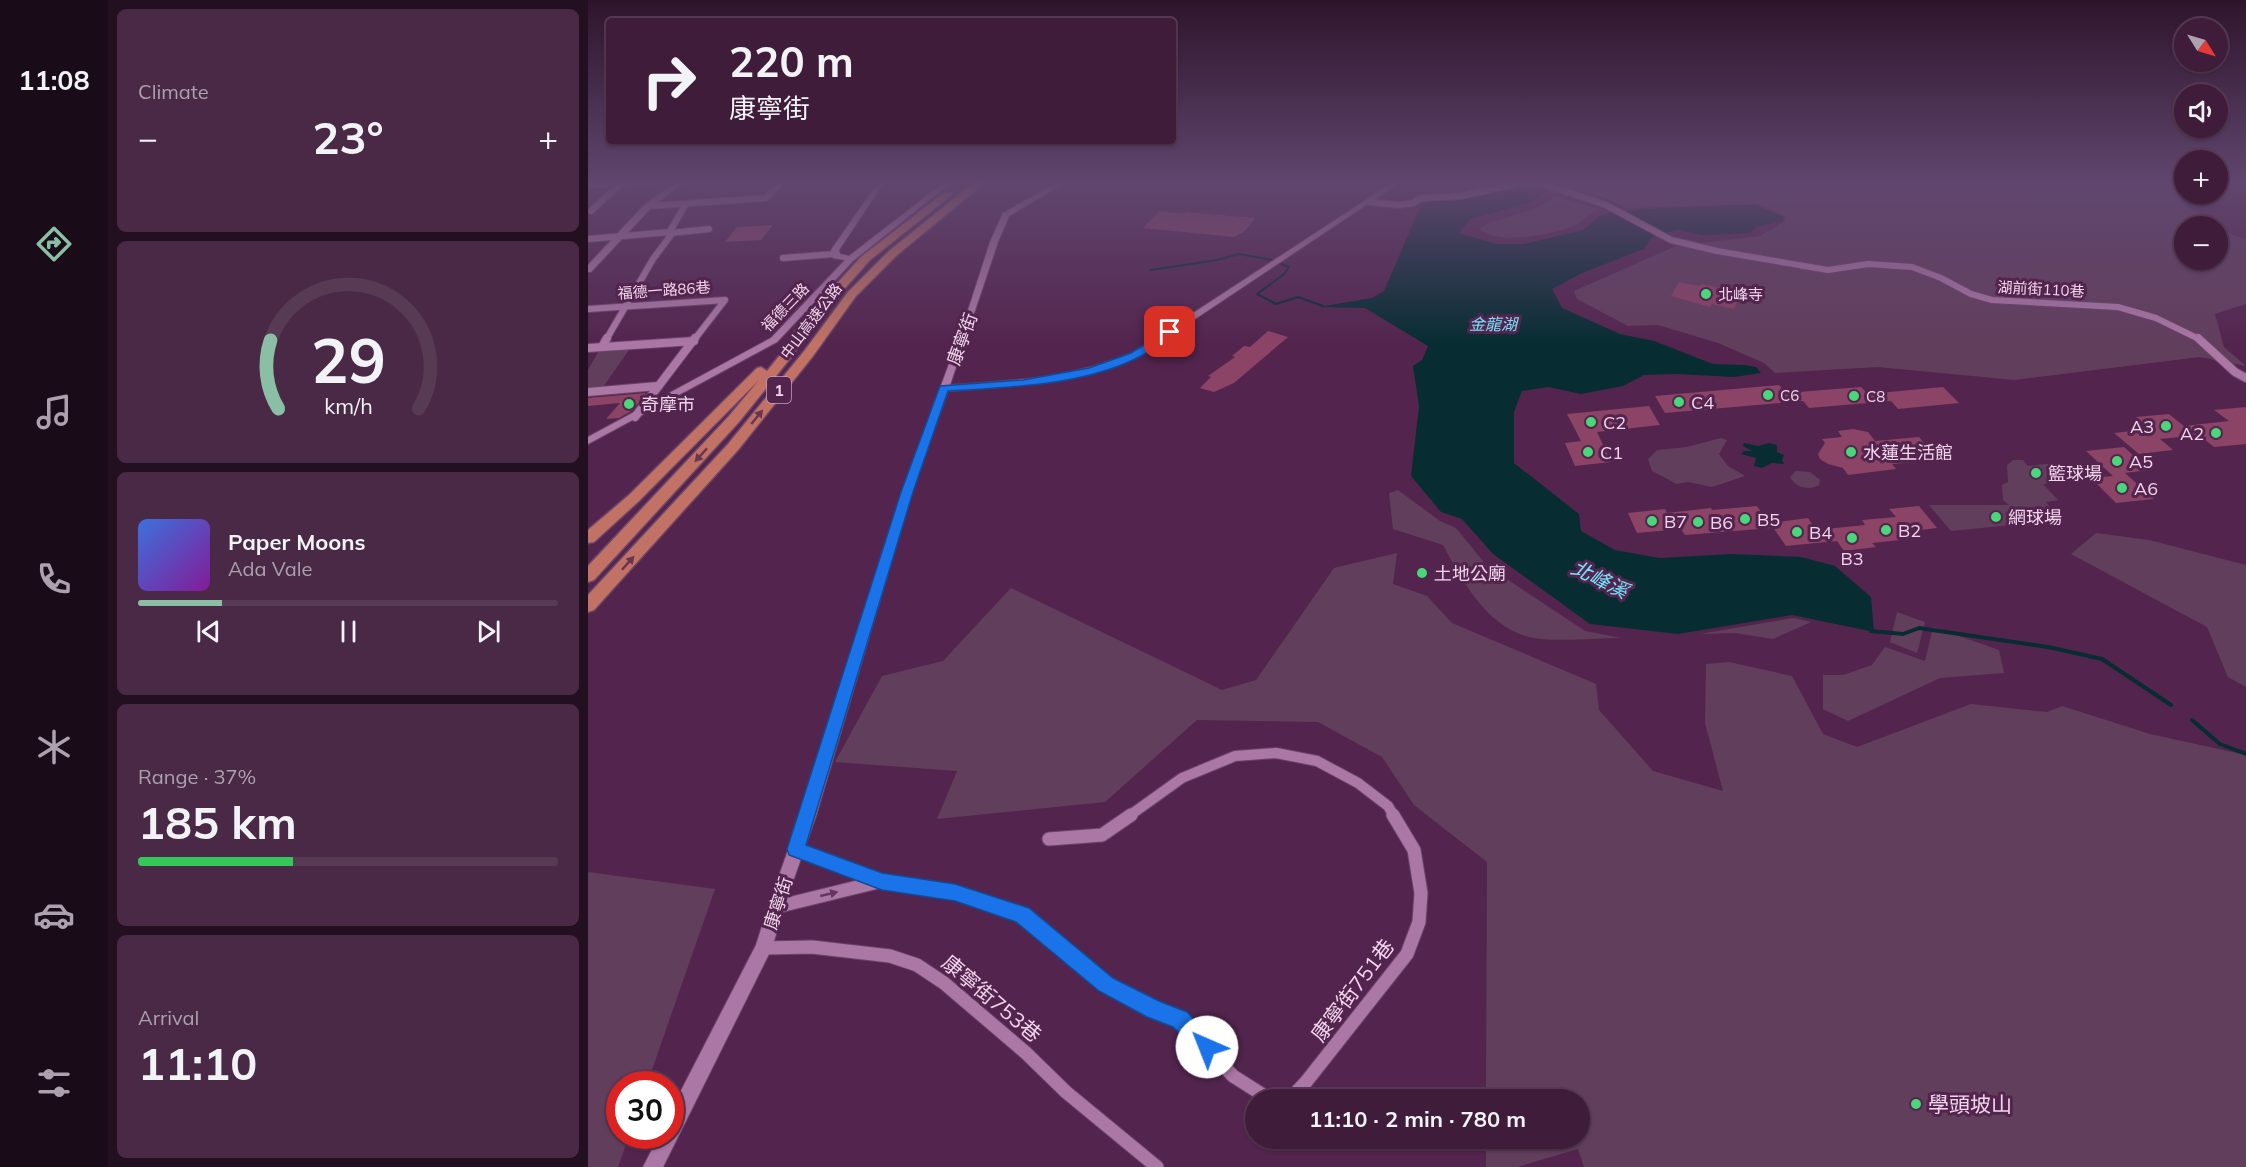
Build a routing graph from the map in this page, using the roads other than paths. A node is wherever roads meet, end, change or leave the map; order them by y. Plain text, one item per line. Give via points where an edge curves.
1 (628, 235) edge
2 (669, 235) edge
3 (846, 235) edge
4 (880, 235) edge
5 (899, 235) edge
6 (913, 235) edge
7 (998, 235) edge
8 (1318, 235) edge
9 (1660, 235) edge
10 (618, 236) junction
11 (588, 239) edge
12 (834, 254) junction
13 (783, 258) dead end
14 (850, 259) junction
15 (588, 270) edge
16 (626, 306) junction
17 (588, 309) edge
18 (803, 328) junction
19 (694, 341) junction
20 (602, 347) junction
21 (588, 348) edge
22 (2246, 378) edge
23 (658, 386) junction
24 (944, 388) junction
25 (588, 392) edge
26 (635, 417) junction
27 (588, 441) edge
28 (588, 538) edge
29 (588, 576) edge
30 (588, 606) edge
31 (1049, 839) dead end
32 (796, 849) junction
33 (882, 881) junction
34 (776, 906) junction
35 (764, 948) junction
36 (1253, 1089) edge
37 (1299, 1089) edge
38 (684, 1106) edge
39 (662, 1149) edge
40 (653, 1167) edge
41 (1157, 1167) edge

1 - 10 street
2 - 16 street
3 - 12 street
4 - 14 street, 福德三路
5 - 18 highway, 中山高速公路 / 1 via 866,258
30 -> 6 highway, 中山高速公路 / 1 via 733,447 852,294
7 - 24 street, 康寧街
8 - 24 street via 1121,362 1066,377
9 - 22 street, 湖前街110巷 via 1717,251 1828,270 1868,264 1912,267 1992,300 2118,307 2182,328 2210,346
10 - 11 street
10 - 15 street
12 - 13 street
12 - 14 street
14 - 26 street, 福德三路 via 774,340
16 - 17 street, 福德一路86巷
16 - 19 street, 福德一路86巷 via 725,300
16 - 20 street
18 - 28 highway via 634,498
18 -> 29 highway, 中山高速公路 / 1 via 789,352 734,419
19 - 20 street
19 - 23 street, 福德一路86巷
20 - 21 street
23 - 25 street
23 - 26 street, 福德一路86巷
24 - 32 street, 康寧街 via 907,492
26 - 27 street, 福德三路
31 - 37 street, 康寧街751巷 via 1102,835 1182,778 1235,756 1275,753 1317,761 1358,783 1388,806 1414,850 1421,893 1419,922 1407,954
32 - 33 street
32 - 34 street, 康寧街
34 -> 33 street
33 - 36 street via 955,892 1022,915 1106,984 1180,1019 1233,1076
34 - 35 street, 康寧街
35 - 38 street, 康寧街
35 - 41 street, 康寧街753巷 via 812,947 890,956 918,965 944,983
39 - 40 street, 康寧街

